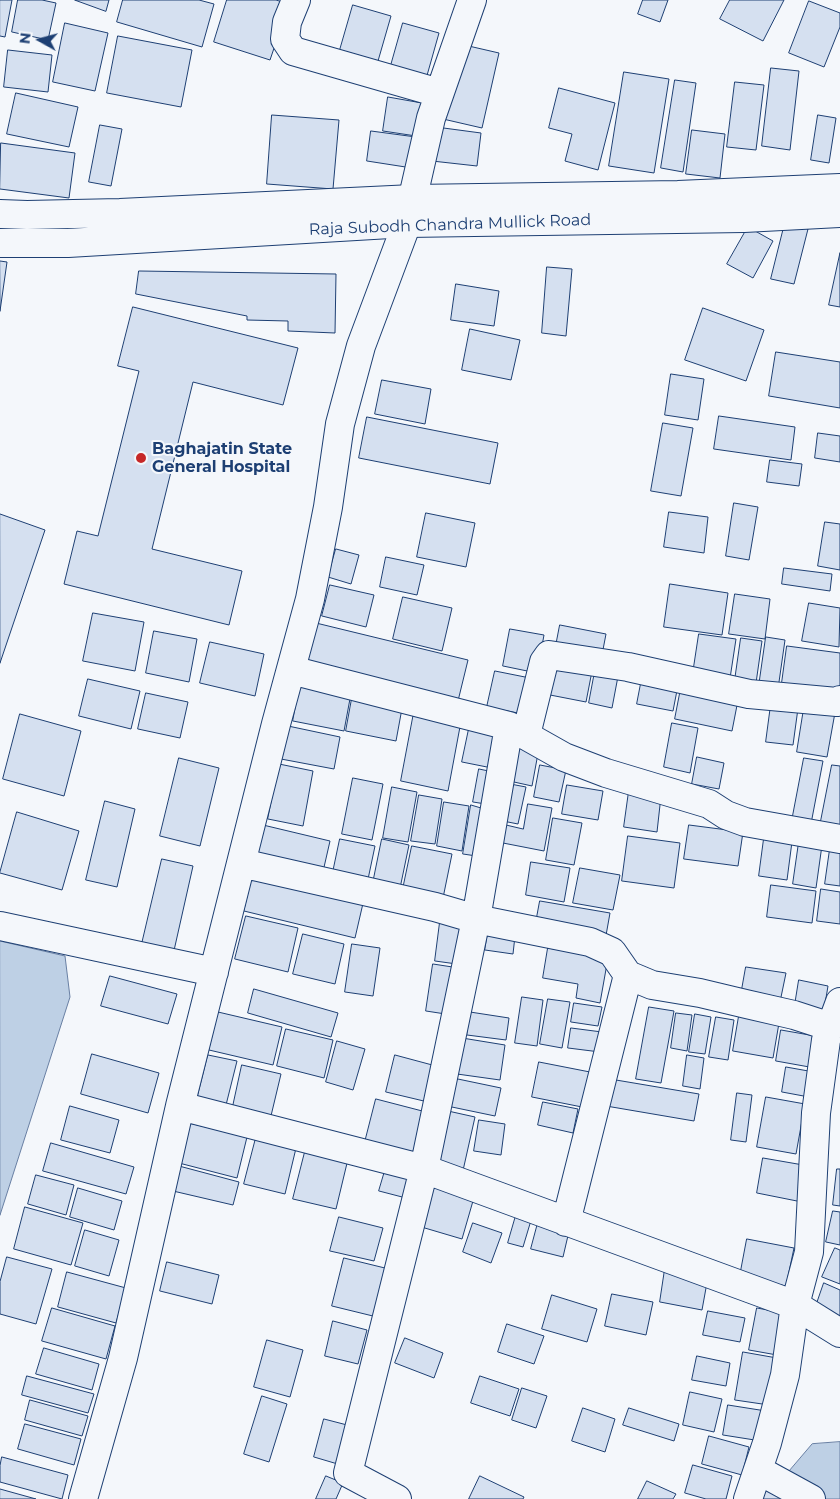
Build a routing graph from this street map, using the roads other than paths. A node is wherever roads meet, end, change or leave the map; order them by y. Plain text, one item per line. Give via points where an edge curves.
1 (296, 0) edge
2 (472, 0) edge
3 (439, 93) junction
4 (840, 188) edge
5 (410, 211) junction
6 (840, 213) edge
7 (0, 214) edge
8 (0, 243) edge
9 (290, 670) junction
10 (840, 700) edge
11 (518, 730) junction
12 (840, 839) edge
13 (241, 863) junction
14 (476, 919) junction
15 (0, 926) edge
16 (214, 972) junction
17 (628, 975) junction
18 (840, 1002) edge
19 (831, 1027) junction
20 (180, 1106) junction
21 (424, 1169) junction
22 (566, 1222) junction
23 (795, 1305) junction
24 (840, 1333) edge
25 (758, 1470) junction
26 (83, 1499) edge
27 (397, 1499) edge
28 (748, 1499) edge
29 (811, 1499) edge

1 - 3 street via 287,22 285,39 293,51
2 - 3 street
3 - 5 street
4 - 5 street, Raja Subodh Chandra Mullick Road
5 - 6 street, Raja Subodh Chandra Mullick Road via 724,218
5 - 7 street, Raja Subodh Chandra Mullick Road
5 - 8 street, Raja Subodh Chandra Mullick Road via 68,243
5 - 9 street via 361,346 340,424 312,590
9 - 11 street
9 - 13 street
10 - 11 street via 749,694 628,667 549,655
11 - 12 street via 564,757 606,774 709,804 745,822
11 - 14 street
13 - 14 street
13 - 16 street
14 - 17 street via 590,942 612,952
14 - 21 street
15 - 16 street
16 - 20 street
17 - 19 street via 652,985 756,1006
17 - 22 street
18 - 19 street
19 - 23 street via 826,1040 816,1113 809,1252
20 - 21 street
20 - 26 street via 123,1358
21 - 22 street
21 - 27 street via 348,1473
22 - 23 street
23 - 24 street
23 - 25 street via 785,1375
25 - 28 street
25 - 29 street

